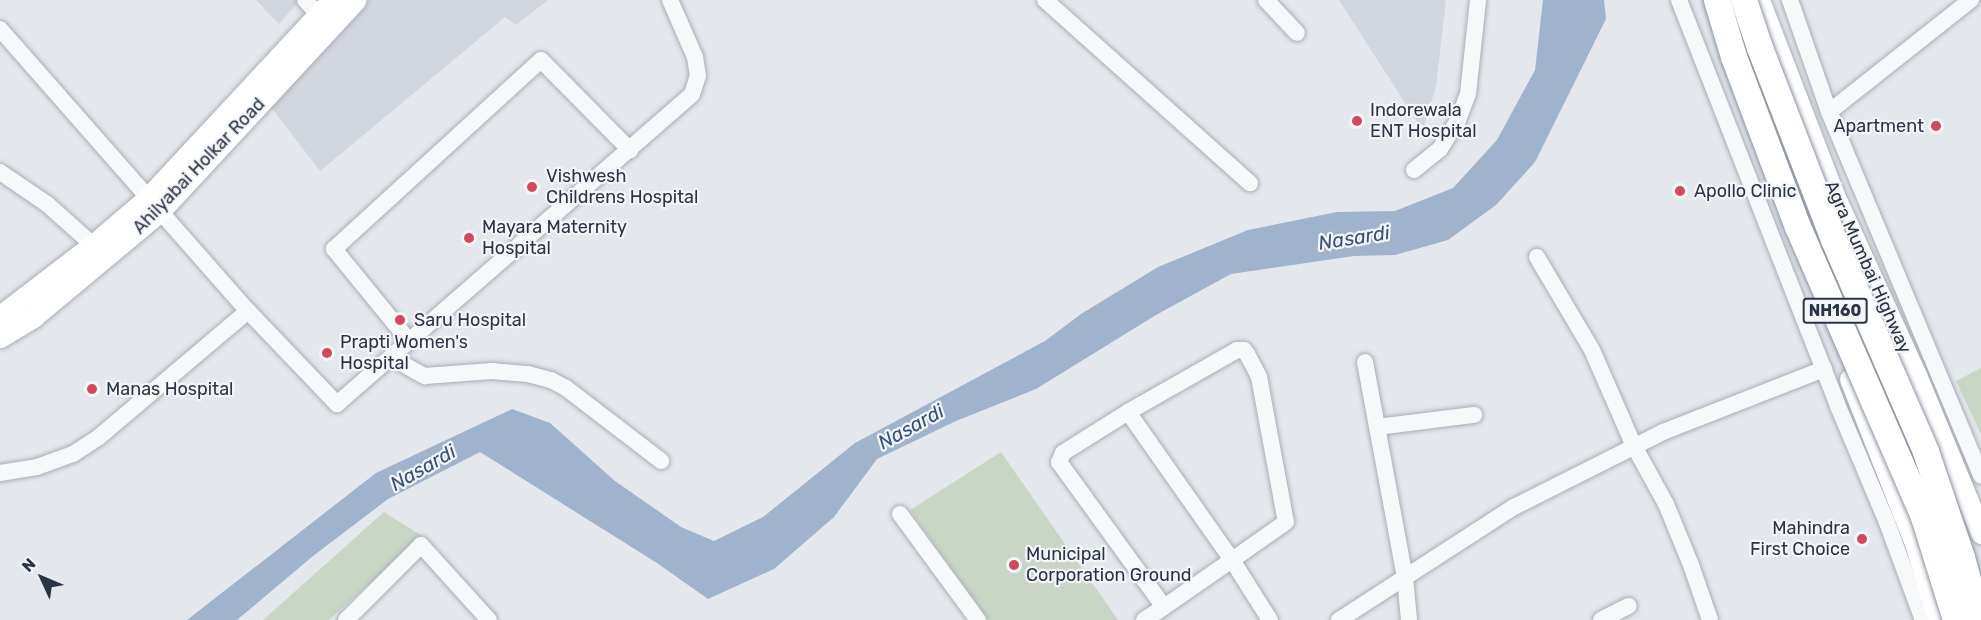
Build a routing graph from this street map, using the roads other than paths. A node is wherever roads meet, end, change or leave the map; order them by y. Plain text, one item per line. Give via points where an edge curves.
1 (355, 0) edge
2 (670, 0) edge
3 (1045, 0) edge
4 (1266, 0) edge
5 (1478, 0) edge
6 (1679, 0) edge
7 (1707, 0) edge
8 (1718, 0) edge
9 (1744, 0) edge
10 (1759, 0) edge
11 (1790, 0) edge
12 (1971, 0) edge
13 (319, 5) edge
14 (0, 29) edge
15 (1297, 33) dead end
16 (1829, 112) junction
17 (630, 150) junction
18 (1414, 170) dead end
19 (0, 172) edge
20 (1250, 183) dead end
21 (154, 205) junction
22 (93, 245) junction
23 (1537, 257) dead end
24 (248, 311) junction
25 (0, 316) edge
26 (0, 337) edge
27 (410, 341) junction
28 (392, 358) junction
29 (1365, 362) dead end
30 (1824, 369) junction
31 (1128, 412) junction
32 (1474, 415) dead end
33 (1377, 427) junction
34 (1945, 444) junction
35 (1634, 446) junction
36 (661, 461) dead end
37 (1886, 468) junction
38 (0, 473) edge
39 (1981, 476) edge
40 (900, 514) dead end
41 (1981, 533) edge
42 (1232, 560) junction
43 (1405, 577) junction
44 (1629, 606) dead end
45 (1164, 607) junction
46 (971, 617) edge
47 (346, 620) edge
48 (489, 620) edge
49 (1144, 620) edge
50 (1270, 620) edge
51 (1339, 620) edge
52 (1408, 620) edge
53 (1601, 620) edge
54 (1710, 620) edge
55 (1923, 620) edge
56 (1939, 620) edge
57 (1956, 620) edge
58 (1979, 620) edge

1 - 21 main road, Ahilyabai Holkar Road
2 - 17 street via 696,57 698,76 692,94
3 - 20 street
4 - 15 street
5 - 18 street via 1468,94 1440,149
6 - 30 street
7 - 37 main road via 1789,236
8 - 57 highway, NH160, bridge via 1734,57 1798,227 1924,517
9 - 58 highway, NH160, bridge via 1834,240 1926,452
10 - 34 main road, Agra Mumbai Highway via 1833,193
11 - 16 street
12 - 16 street
13 - 21 main road, Ahilyabai Holkar Road
14 - 21 street
16 - 39 street
17 - 27 street
17 - 27 street via 541,60 334,249
19 - 22 street via 47,204
21 - 22 main road, Ahilyabai Holkar Road
21 - 24 street
21 - 26 main road, Ahilyabai Holkar Road via 33,317
22 - 25 main road, Ahilyabai Holkar Road
23 - 35 street via 1592,350
24 - 28 street via 337,404
24 - 38 street via 99,437 73,454 37,467
27 - 28 street
28 - 36 street via 425,376 492,371 551,380
29 - 33 street
30 - 35 street
30 - 55 street
31 - 42 street
31 - 42 street via 1237,350 1247,354 1259,377 1287,519 1285,525
31 - 45 street via 1063,453 1059,462
32 - 33 street
33 - 43 street
34 - 37 main road
34 - 41 main road, Agra Mumbai Highway
35 - 43 street via 1514,507
35 - 54 street via 1666,504
37 - 56 main road
40 - 46 street
42 - 45 street
42 - 50 street
43 - 51 street
43 - 52 street
44 - 53 street
45 - 49 street
47 - 48 street via 421,545

